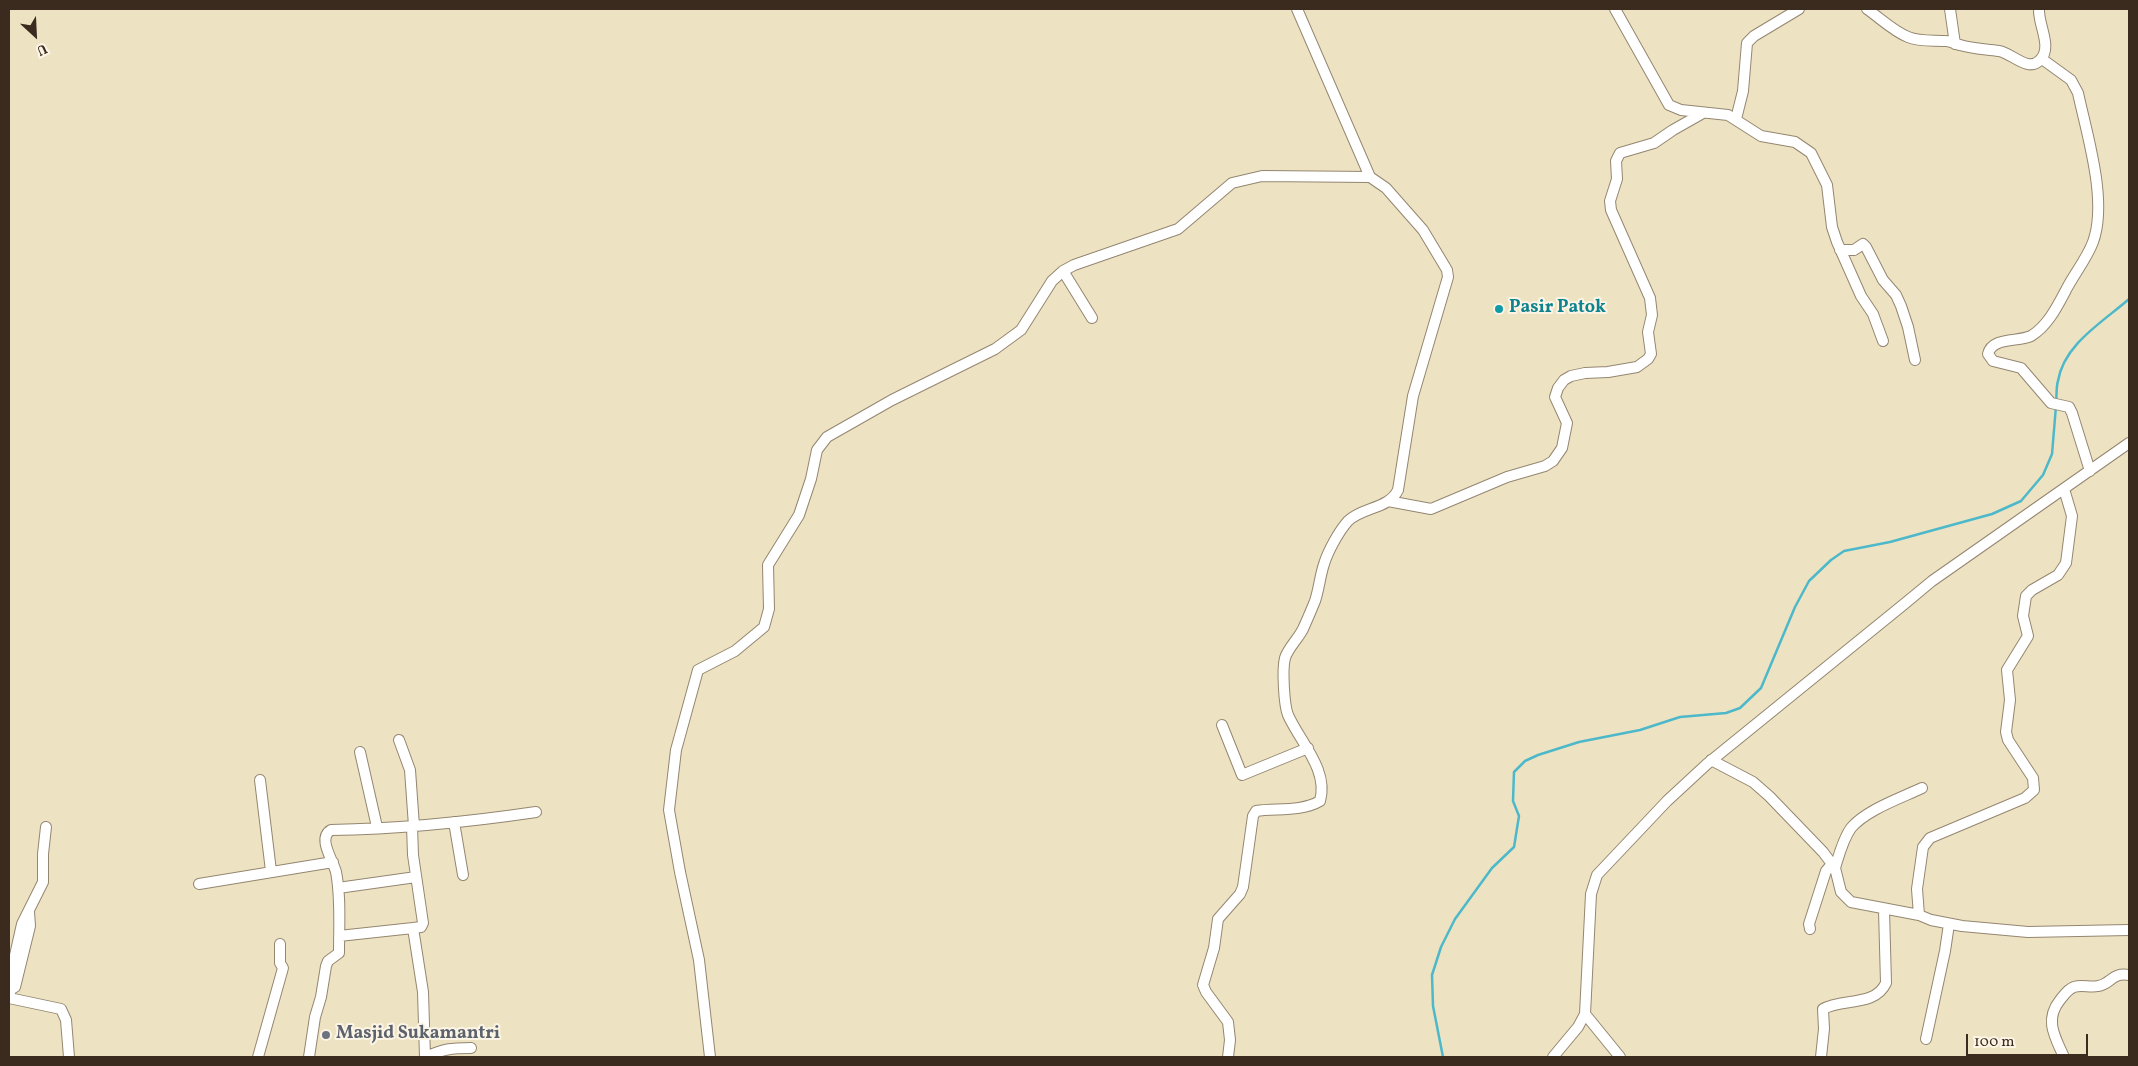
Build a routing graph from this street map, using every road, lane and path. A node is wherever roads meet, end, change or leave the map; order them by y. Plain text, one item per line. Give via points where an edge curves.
1 (1297, 9) edge
2 (1615, 9) edge
3 (1799, 9) edge
4 (1867, 9) edge
5 (1950, 9) edge
6 (2039, 9) edge
7 (1955, 44) junction
8 (2042, 59) junction
9 (1703, 112) junction
10 (1736, 118) junction
11 (1370, 177) junction
12 (1840, 250) junction
13 (1063, 271) junction
14 (1092, 318) dead end
15 (1883, 341) dead end
16 (1915, 360) dead end
17 (2129, 444) edge
18 (2090, 471) junction
19 (2064, 490) junction
20 (1388, 501) junction
21 (1222, 725) dead end
22 (399, 740) dead end
23 (1308, 748) junction
24 (360, 752) dead end
25 (1711, 760) junction
26 (260, 780) dead end
27 (1922, 788) dead end
28 (536, 812) dead end
29 (454, 822) junction
30 (413, 826) junction
31 (46, 827) dead end
32 (377, 827) junction
33 (333, 862) junction
34 (1833, 866) junction
35 (272, 871) junction
36 (463, 875) dead end
37 (416, 877) junction
38 (199, 884) dead end
39 (338, 888) junction
40 (1884, 910) junction
41 (1919, 915) junction
42 (1949, 924) junction
43 (413, 928) junction
44 (1810, 929) dead end
45 (2129, 930) edge
46 (339, 936) junction
47 (280, 944) dead end
48 (2129, 975) edge
49 (1585, 1014) junction
50 (1926, 1039) dead end
51 (471, 1048) dead end
52 (69, 1057) edge
53 (258, 1057) edge
54 (309, 1057) edge
55 (425, 1057) edge
56 (710, 1057) edge
57 (1228, 1057) edge
58 (1553, 1057) edge
59 (1620, 1057) edge
60 (1820, 1057) edge
61 (2064, 1057) edge

1 - 11 street
2 - 9 street via 1669,105
3 - 10 street via 1747,43 1743,91
4 - 7 street via 1910,38
5 - 7 street
6 - 8 street via 2046,47
7 - 8 street via 2005,52 2026,64 2035,64
8 - 18 street via 2071,80 2078,93 2099,198 2098,220 2093,243 2041,329 2029,337 1994,345 1988,354 1993,361 2021,368 2051,403 2069,407
9 - 10 street
9 - 20 street via 1654,144 1624,150 1616,161 1617,179 1610,201 1611,210 1651,301 1648,360 1637,367 1585,373 1564,380 1555,397 1567,423 1562,448 1545,466 1507,477 1431,508
10 - 12 street via 1761,136 1795,142 1810,153 1827,186 1832,227
11 - 13 street via 1262,176 1232,183 1178,229
11 - 20 street via 1386,188 1423,230 1448,276 1414,396 1398,490
12 - 15 street
12 - 16 street via 1854,250 1864,245 1901,306
13 - 14 street
13 - 56 street via 1052,282 1021,330 995,349 892,400 827,437 817,450 799,515 768,565 769,609 764,627 735,651 698,670 676,750 669,810 699,960
17 - 18 street
18 - 19 street
19 - 25 street via 1932,581
19 - 41 street via 2072,516 2066,563 2058,575 2027,593 2023,614 2028,636 2007,670 2010,700 2006,736 2033,778 2034,790 2025,798 1926,842 1917,889
20 - 23 street via 1347,522 1324,563 1315,600 1286,658 1288,714
21 - 23 street via 1242,775
22 - 30 street via 409,764
23 - 57 street via 1321,778 1320,802 1289,809 1256,811 1243,887 1218,919 1204,985 1228,1022
24 - 32 street
25 - 34 street via 1753,782
25 - 49 street via 1597,875 1591,894
26 - 35 street
27 - 34 street via 1856,824 1847,835
28 - 29 street
29 - 30 street
29 - 36 street
30 - 32 street
30 - 37 street
31 - 52 street via 43,882 22,924 9,982 9,998 56,1007 64,1012
32 - 33 street via 326,832 327,850
33 - 35 street
33 - 39 street
34 - 40 street via 1847,901
34 - 44 street via 1826,871
35 - 38 street
37 - 39 street
37 - 43 street via 423,923 421,927
39 - 46 street
40 - 41 street
40 - 60 street via 1886,983 1883,990 1871,997 1823,1010
41 - 42 street
42 - 45 street via 2028,932
42 - 50 street
43 - 46 street
43 - 55 street via 423,992
46 - 54 street via 339,952 326,966
47 - 53 street via 283,968
48 - 61 street via 2118,974 2106,983 2095,987 2074,987 2064,994 2053,1009 2051,1020
49 - 58 street
49 - 59 street
51 - 55 street via 454,1047

